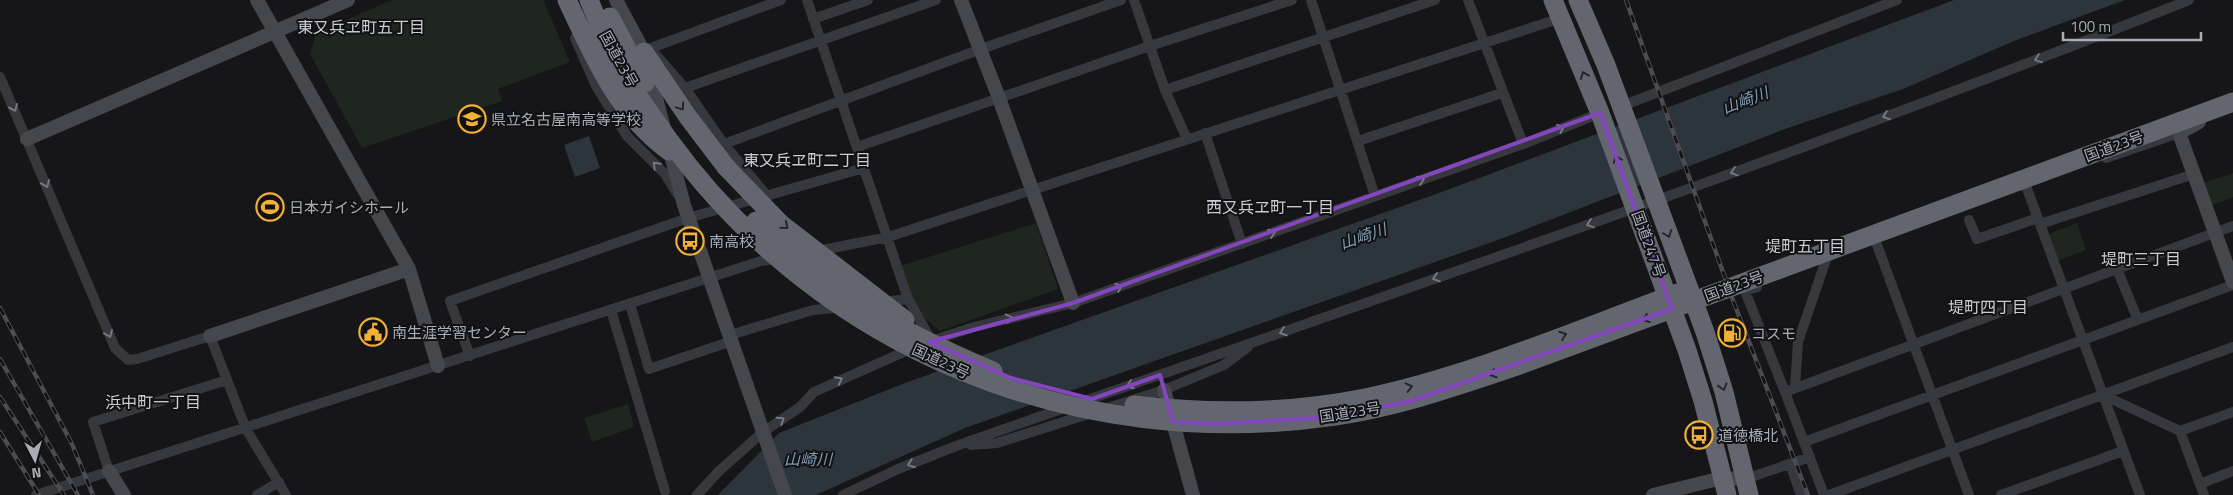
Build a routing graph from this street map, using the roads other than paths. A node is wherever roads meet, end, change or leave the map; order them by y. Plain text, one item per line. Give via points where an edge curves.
1 (257, 0) edge
2 (348, 0) edge
3 (559, 0) edge
4 (568, 0) edge
5 (589, 0) edge
6 (782, 0) edge
7 (807, 0) edge
8 (868, 0) edge
9 (936, 0) edge
10 (961, 0) edge
11 (1121, 0) edge
12 (1134, 0) edge
13 (1292, 0) edge
14 (1312, 0) edge
15 (1435, 0) edge
16 (1468, 0) edge
17 (1553, 0) edge
18 (1578, 0) edge
19 (1897, 0) edge
20 (2189, 0) edge
21 (615, 1) edge
22 (1561, 18) junction
23 (814, 19) junction
24 (275, 31) junction
25 (1324, 36) junction
26 (821, 40) junction
27 (1484, 42) junction
28 (1150, 46) junction
29 (981, 49) junction
30 (646, 50) junction
31 (0, 77) edge
32 (685, 88) junction
33 (2233, 88) edge
34 (1165, 90) junction
35 (1341, 90) junction
36 (1502, 93) junction
37 (999, 98) junction
38 (841, 100) junction
39 (2233, 102) edge
40 (2233, 106) edge
41 (1623, 109) junction
42 (1601, 116) junction
43 (1205, 133) junction
44 (2179, 133) junction
45 (27, 139) junction
46 (1187, 139) junction
47 (1358, 141) junction
48 (724, 144) junction
49 (1523, 144) junction
50 (857, 147) junction
51 (686, 164) junction
52 (864, 168) junction
53 (2194, 174) junction
54 (2026, 186) junction
55 (1032, 190) junction
56 (1653, 194) junction
57 (767, 196) junction
58 (1375, 196) junction
59 (1634, 203) junction
60 (686, 211) junction
61 (1969, 220) dead end
62 (2039, 221) junction
63 (2233, 226) edge
64 (2215, 233) junction
65 (888, 237) junction
66 (1876, 242) junction
67 (1242, 244) junction
68 (1826, 260) junction
69 (409, 269) junction
70 (2117, 269) junction
71 (711, 278) junction
72 (2233, 284) edge
73 (2064, 288) junction
74 (908, 299) junction
75 (1073, 303) junction
76 (630, 304) junction
77 (611, 310) junction
78 (2138, 320) junction
79 (210, 336) junction
80 (731, 338) junction
81 (2083, 340) junction
82 (1257, 341) junction
83 (932, 343) junction
84 (1913, 343) junction
85 (2233, 347) edge
86 (470, 356) junction
87 (438, 366) junction
88 (228, 380) junction
89 (1795, 387) junction
90 (1164, 390) junction
91 (1785, 392) junction
92 (1932, 395) junction
93 (2103, 395) junction
94 (2233, 412) edge
95 (246, 429) junction
96 (2180, 431) junction
97 (764, 435) junction
98 (1804, 442) junction
99 (956, 446) junction
100 (1952, 450) junction
101 (2123, 451) junction
102 (1810, 457) junction
103 (1790, 464) junction
104 (109, 471) junction
105 (2233, 471) edge
106 (279, 482) junction
107 (2200, 484) junction
108 (1724, 486) edge
109 (1747, 487) edge
110 (665, 491) dead end
111 (52, 493) edge
112 (36, 495) edge
113 (124, 495) edge
114 (256, 495) edge
115 (286, 495) edge
116 (697, 495) edge
117 (785, 495) edge
118 (843, 495) edge
119 (1193, 495) edge
120 (1653, 495) edge
121 (1801, 495) edge
122 (1824, 495) edge
123 (1829, 495) edge
124 (1969, 495) edge
125 (2001, 495) edge
126 (2140, 495) edge
127 (2204, 495) edge

1 - 24 street
2 - 24 street
60 -> 3 street via 664,174 627,136 596,86
4 - 51 highway, bridge via 605,80 653,140
5 - 51 highway, 国道23号, bridge via 612,52 647,110
6 - 30 street
7 - 23 street
8 - 23 street
9 - 26 street
10 - 29 street
11 - 29 street
12 - 28 street
13 - 28 street
14 - 25 street
15 - 25 street
16 - 27 street
17 - 22 highway, 国道247号
18 - 41 highway, 国道247号
19 - 41 street
20 -> 56 street via 1773,159
21 - 30 street
21 - 83 highway, 国道23号, bridge via 618,34 651,93 716,181 770,234 824,279 872,312
22 - 27 street
42 -> 22 highway, 国道247号
23 - 26 street
24 - 45 street
24 - 69 street
25 - 34 street
25 - 35 street
26 - 32 street
26 - 38 street
27 - 35 street
27 - 36 street
28 - 34 street
28 - 37 street
29 - 37 street
29 - 38 street
30 - 32 street
30 - 60 street
30 -> 83 highway, bridge via 688,117 726,167 781,224
31 -> 45 street
32 - 48 street
83 -> 33 highway, 国道23号, bridge via 1011,378 1109,402 1200,410 1264,410 1364,398 1420,384 1511,354
34 - 46 street
35 - 43 street
35 - 47 street
36 - 47 street
36 - 49 street
37 - 50 street
37 - 55 street
38 - 48 street
38 - 50 street
39 -> 51 highway, 国道23号, bridge via 1518,366 1411,401 1372,410 1275,422 1217,424 1112,415 1003,388 950,367 878,331 822,294 771,254
40 - 44 street
41 - 56 highway, 国道247号
49 -> 42 street
59 -> 42 highway, 国道247号
43 - 46 street
43 - 67 street
44 - 53 street
44 - 54 street
45 -> 79 street via 121,356 128,360 137,359
46 - 55 street
47 - 58 street
48 - 57 street
58 -> 49 street
50 - 52 street
52 - 57 street
52 - 65 street
53 - 62 street
53 - 64 street
54 - 62 street
54 - 66 street
55 - 65 street
55 - 75 street
56 - 59 street
56 -> 109 highway, 国道247号 via 1708,340
57 - 60 street
67 -> 58 street
59 -> 82 street
59 - 108 highway, 国道247号 via 1687,350
60 - 71 street
60 - 86 street via 450,301
61 - 62 street via 1977,239
62 - 73 street
63 - 64 street
64 - 70 street
64 - 72 street
65 - 71 street via 767,260
65 - 74 street
66 - 68 street
66 - 84 street
75 -> 67 street
68 - 89 street via 1798,342
68 - 91 street via 1745,291
69 - 79 street
69 - 87 street
70 - 73 street
70 - 78 street
71 - 76 street
71 - 80 street
72 - 78 street
73 - 81 street
73 - 84 street
74 - 80 street via 813,310
74 - 83 street
83 -> 75 street via 961,330
76 - 77 street
76 - 80 street via 649,369
77 - 86 street
77 - 110 street
78 - 81 street
79 - 88 street
80 - 97 street
81 - 92 street
81 - 93 street
82 - 90 street via 1224,365
82 -> 99 street
97 -> 83 street via 814,392 888,358
84 - 89 street
84 - 92 street
85 - 93 street
86 - 87 street
87 - 95 street
88 - 95 street
88 - 104 street via 93,422
89 - 91 street
90 - 99 street via 997,443
90 - 119 street
91 - 98 street
92 - 98 street
92 - 100 street
93 - 96 street
93 - 100 street
93 - 101 street
94 - 96 street
95 - 104 street
95 - 106 street
96 - 107 street
97 - 116 street via 719,471
97 - 117 street
98 - 102 street
99 -> 118 street
100 - 123 street
100 - 124 street
101 - 125 street
101 - 126 street
102 - 103 street
102 - 122 street
103 - 109 street
103 - 121 street
104 - 111 street
104 - 113 street
105 - 107 street
106 - 114 street
106 - 115 street
107 - 127 street
108 - 109 street
108 - 120 street
111 - 112 street

